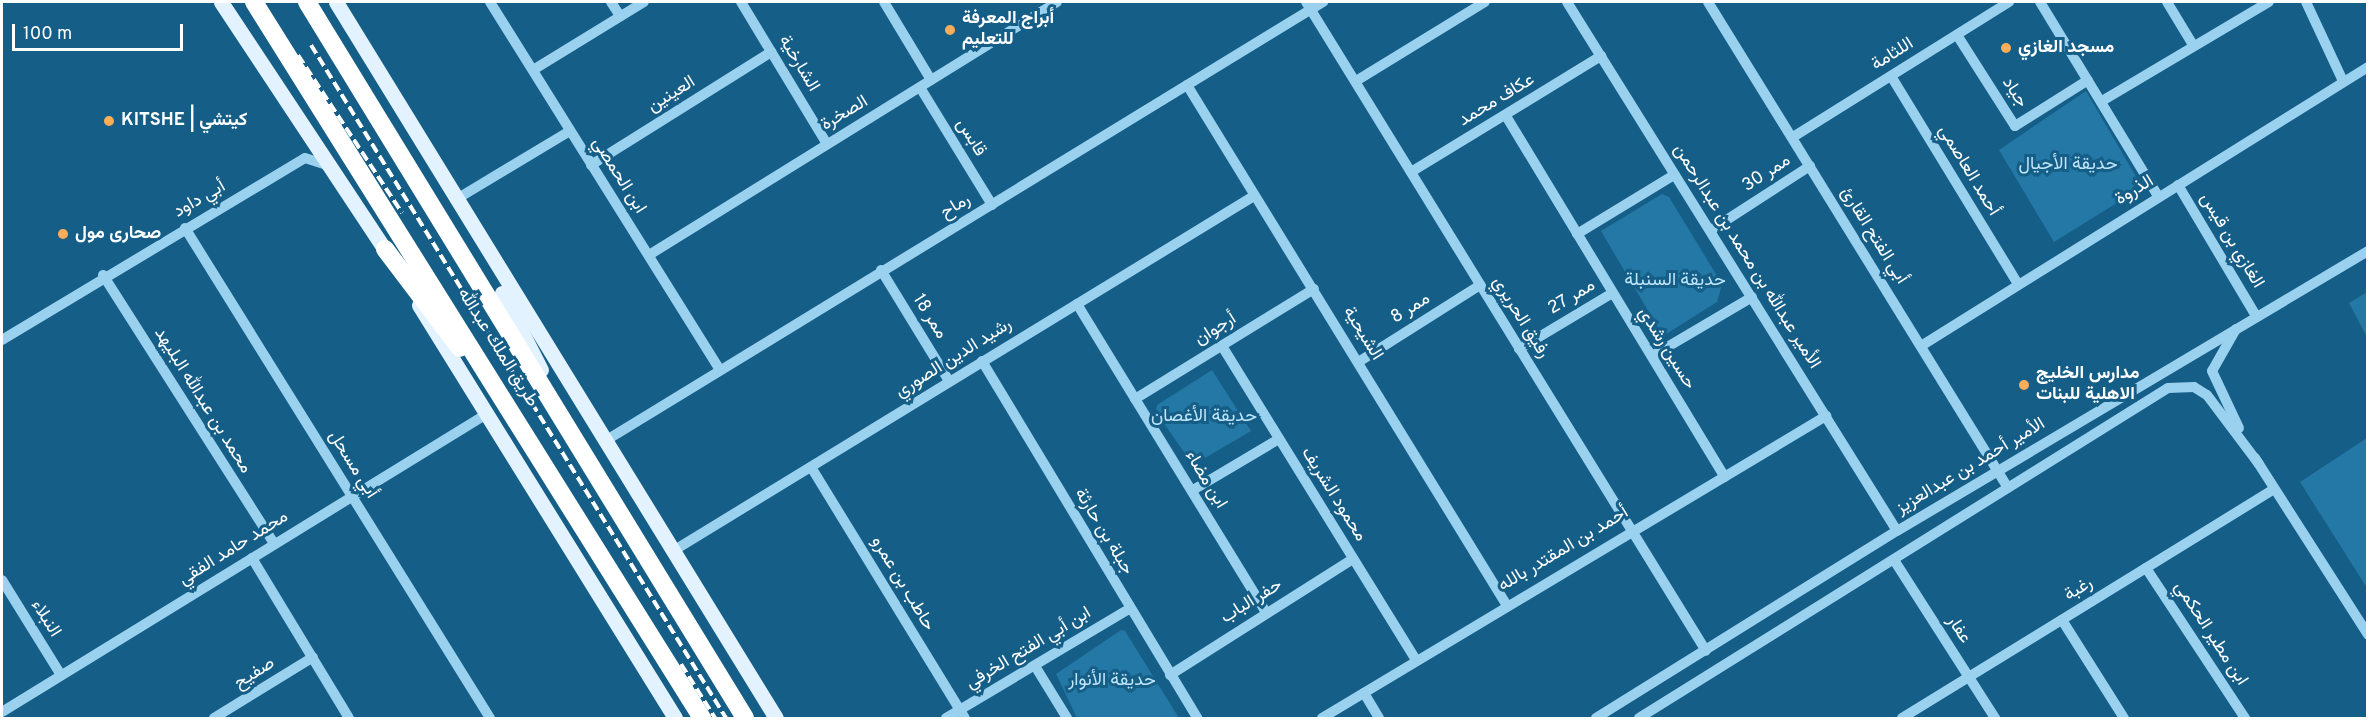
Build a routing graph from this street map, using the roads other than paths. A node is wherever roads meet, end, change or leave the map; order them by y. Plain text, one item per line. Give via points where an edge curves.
1 (215, 2) edge
2 (222, 2) edge
3 (254, 2) edge
4 (307, 2) edge
5 (336, 2) edge
6 (490, 2) edge
7 (611, 2) edge
8 (644, 2) edge
9 (741, 2) edge
10 (884, 2) edge
11 (1057, 2) edge
12 (1323, 2) edge
13 (1485, 2) edge
14 (1567, 2) edge
15 (1708, 2) edge
16 (2009, 2) edge
17 (2040, 2) edge
18 (2167, 2) edge
19 (2269, 2) edge
20 (2307, 2) edge
21 (1309, 5) edge
22 (620, 16) junction
23 (1957, 35) junction
24 (2193, 45) junction
25 (771, 52) junction
26 (255, 54) junction
27 (1601, 56) junction
28 (2367, 67) edge
29 (533, 70) junction
30 (1891, 76) junction
31 (931, 80) junction
32 (2088, 80) junction
33 (1356, 81) junction
34 (2343, 81) junction
35 (1187, 85) junction
36 (921, 89) junction
37 (2102, 101) junction
38 (1506, 116) junction
39 (570, 131) junction
40 (1793, 137) junction
41 (827, 144) junction
42 (327, 165) junction
43 (591, 165) junction
44 (1810, 166) junction
45 (1411, 172) junction
46 (1674, 175) junction
47 (2178, 185) junction
48 (1254, 196) junction
49 (2158, 196) junction
50 (457, 204) junction
51 (992, 205) junction
52 (185, 228) junction
53 (1712, 230) junction
54 (1576, 234) junction
55 (385, 249) junction
56 (2367, 251) edge
57 (649, 255) junction
58 (881, 270) junction
59 (103, 275) junction
60 (2018, 284) junction
61 (1480, 285) junction
62 (1314, 289) junction
63 (1611, 294) junction
64 (1752, 297) junction
65 (1077, 304) junction
66 (2255, 314) junction
67 (2239, 325) junction
68 (2, 340) edge
69 (1222, 346) junction
70 (1922, 346) junction
71 (1519, 348) junction
72 (1652, 356) junction
73 (982, 361) junction
74 (1360, 361) junction
75 (719, 369) junction
76 (949, 381) junction
77 (1136, 399) junction
78 (485, 415) junction
79 (1826, 416) junction
80 (564, 426) junction
81 (1279, 439) junction
82 (605, 441) junction
83 (537, 451) junction
84 (2259, 464) junction
85 (811, 467) junction
86 (1997, 471) junction
87 (1725, 477) junction
88 (2008, 488) junction
89 (1193, 490) junction
90 (2273, 490) junction
91 (352, 496) junction
92 (1632, 529) junction
93 (1897, 531) junction
94 (274, 543) junction
95 (673, 551) junction
96 (252, 558) junction
97 (1353, 559) junction
98 (1894, 560) junction
99 (2146, 568) junction
100 (2, 580) edge
101 (1506, 604) junction
102 (1130, 609) junction
103 (1266, 613) junction
104 (2062, 620) junction
105 (2367, 635) edge
106 (1706, 651) junction
107 (313, 657) junction
108 (1416, 660) junction
109 (1035, 666) junction
110 (61, 675) junction
111 (1170, 675) junction
112 (1969, 677) junction
113 (1661, 680) junction
114 (1364, 693) junction
115 (1672, 698) junction
116 (2, 712) edge
117 (962, 715) edge
118 (214, 718) edge
119 (349, 718) edge
120 (490, 718) edge
121 (675, 718) edge
122 (702, 718) edge
123 (744, 718) edge
124 (776, 718) edge
125 (946, 718) edge
126 (1067, 718) edge
127 (1197, 718) edge
128 (1322, 718) edge
129 (1379, 718) edge
130 (1596, 718) edge
131 (1639, 718) edge
132 (1902, 718) edge
133 (1995, 718) edge
134 (2124, 718) edge
135 (2245, 718) edge

1 - 26 main road
2 - 26 main road
3 - 83 highway, طريق الملك عبدالله
4 - 80 highway, طريق الملك عبدالله
5 - 50 main road
6 - 29 street, ابن الحمصي
7 - 22 street
8 - 22 street
9 - 25 street, الشارخية
10 - 31 street
11 - 31 street, الصخرة
12 - 21 street, رماح
13 - 33 street
14 - 27 street, الأمير عبدالله بن محمد بن عبدالرحمن
15 - 40 street, أبي الفتح القارئ
16 - 23 street, اللثامة
17 - 32 street
18 - 24 street
19 - 24 street
20 - 34 street
21 - 33 street, رفيق الحريري
21 - 35 street, رماح
22 - 29 street
23 - 30 street, اللثامة
23 - 32 street, جياد via 2015,126
24 - 37 street
25 - 41 street, الشارخية
25 - 43 street, العينين
26 - 42 main road
27 - 38 street, عكاف محمد
27 - 46 street, الأمير عبدالله بن محمد بن عبدالرحمن
28 - 34 street, الذروة
29 - 39 street, ابن الحمصي
30 - 40 street, اللثامة
30 - 60 street, أحمد العاصمي
31 - 36 street, الصخرة
32 - 37 street
33 - 45 street, رفيق الحريري
34 - 47 street, الذروة
35 - 48 street, الشيحية
35 - 51 street, رماح
36 - 41 street, الصخرة
36 - 51 street, قابس
37 - 49 street
38 - 45 street, عكاف محمد
38 - 54 street, حسين رشدي
39 - 43 street, ابن الحمصي
39 - 50 street
40 - 44 street, أبي الفتح القارئ
41 - 57 street, الصخرة
42 - 52 street, أبي داود via 305,158
42 - 55 main road
43 - 57 street, ابن الحمصي
44 - 53 street, ممر 30
44 - 70 street, أبي الفتح القارئ
45 - 61 street, رفيق الحريري
46 - 53 street, الأمير عبدالله بن محمد بن عبدالرحمن
46 - 54 street
47 - 49 street, الذروة
47 - 66 street, الغازي بن قيس
48 - 62 street, الشيحية
48 - 65 street, رشيد الدين الصوري
49 - 60 street, الذروة
50 - 80 main road
50 - 82 main road
51 - 58 street, رماح
52 - 59 street, أبي داود
52 - 91 street, أبي مسحل
53 - 64 street, الأمير عبدالله بن محمد بن عبدالرحمن
54 - 63 street, حسين رشدي
55 - 78 main road
55 - 83 highway
56 - 66 street, الأمير أحمد بن عبدالعزيز
57 - 75 street, ابن الحمصي
58 - 75 street, رماح
58 - 76 street, ممر 18
59 - 68 street, أبي داود
59 - 94 street, محمد بن عبدالله البليهد
60 - 70 street, الذروة
61 - 71 street, رفيق الحريري
61 - 74 street, ممر 8
62 - 69 street, أرجوان
62 - 74 street, الشيحية
63 - 71 street, ممر 27
63 - 72 street, حسين رشدي
64 - 72 street
64 - 79 street, الأمير عبدالله بن محمد بن عبدالرحمن
65 - 73 street, رشيد الدين الصوري
65 - 77 street, ابن مضاء
66 - 67 street, الأمير أحمد بن عبدالعزيز
67 - 84 street via 2212,371
67 - 86 street, الأمير أحمد بن عبدالعزيز
69 - 77 street, أرجوان
69 - 81 street, محمود الشريف
70 - 86 street, أبي الفتح القارئ
71 - 92 street, رفيق الحريري
72 - 87 street, حسين رشدي
73 - 76 street, رشيد الدين الصوري
73 - 102 street, جبلة بن حارثة
74 - 101 street, الشيحية
75 - 82 street, رماح
76 - 85 street, رشيد الدين الصوري
77 - 89 street, ابن مضاء
78 - 91 street, محمد حامد الفقي
78 - 121 main road
79 - 87 street, أحمد بن المقتدر بالله
79 - 93 street, الأمير عبدالله بن محمد بن عبدالرحمن
80 - 123 highway, طريق الملك عبدالله
81 - 89 street
81 - 97 street, محمود الشريف
82 - 95 main road
83 - 122 highway, طريق الملك عبدالله
84 - 88 street, الأمير أحمد بن عبدالعزيز via 2207,395 2181,386 2168,388
84 - 90 street
85 - 95 street, رشيد الدين الصوري
85 - 117 street, حاطب بن عمرو
86 - 88 street, أبي الفتح القارئ
86 - 93 street, الأمير أحمد بن عبدالعزيز
87 - 92 street, أحمد بن المقتدر بالله
88 - 98 street, الأمير أحمد بن عبدالعزيز
89 - 103 street, ابن مضاء
90 - 99 street, رغبة
90 - 105 street
91 - 94 street, محمد حامد الفقي
91 - 120 street, أبي مسحل
92 - 101 street, أحمد بن المقتدر بالله
92 - 106 street, رفيق الحريري
93 - 106 street, الأمير أحمد بن عبدالعزيز
94 - 96 street, محمد حامد الفقي
95 - 124 main road
96 - 107 street
96 - 110 street, محمد حامد الفقي
97 - 103 street, حفر الباب
97 - 108 street, محمود الشريف
98 - 112 street, عفار
98 - 115 street, الأمير أحمد بن عبدالعزيز
99 - 104 street, رغبة
99 - 135 street, ابن مطير الحكمي
100 - 110 street, النبلاء
101 - 108 street, أحمد بن المقتدر بالله
102 - 109 street, ابن أبي الفتح الخرفي
102 - 111 street, جبلة بن حارثة
103 - 111 street, حفر الباب
104 - 112 street, رغبة
104 - 134 street
106 - 113 street, الأمير أحمد بن عبدالعزيز
107 - 118 street, صفيح
107 - 119 street
108 - 114 street, أحمد بن المقتدر بالله
109 - 117 street, ابن أبي الفتح الخرفي
109 - 126 street
110 - 116 street, محمد حامد الفقي
111 - 127 street, جبلة بن حارثة
112 - 132 street, رغبة
112 - 133 street, عفار
113 - 115 street
113 - 130 street, الأمير أحمد بن عبدالعزيز
114 - 128 street, أحمد بن المقتدر بالله
114 - 129 street
115 - 131 street, الأمير أحمد بن عبدالعزيز
117 - 125 street, ابن أبي الفتح الخرفي

